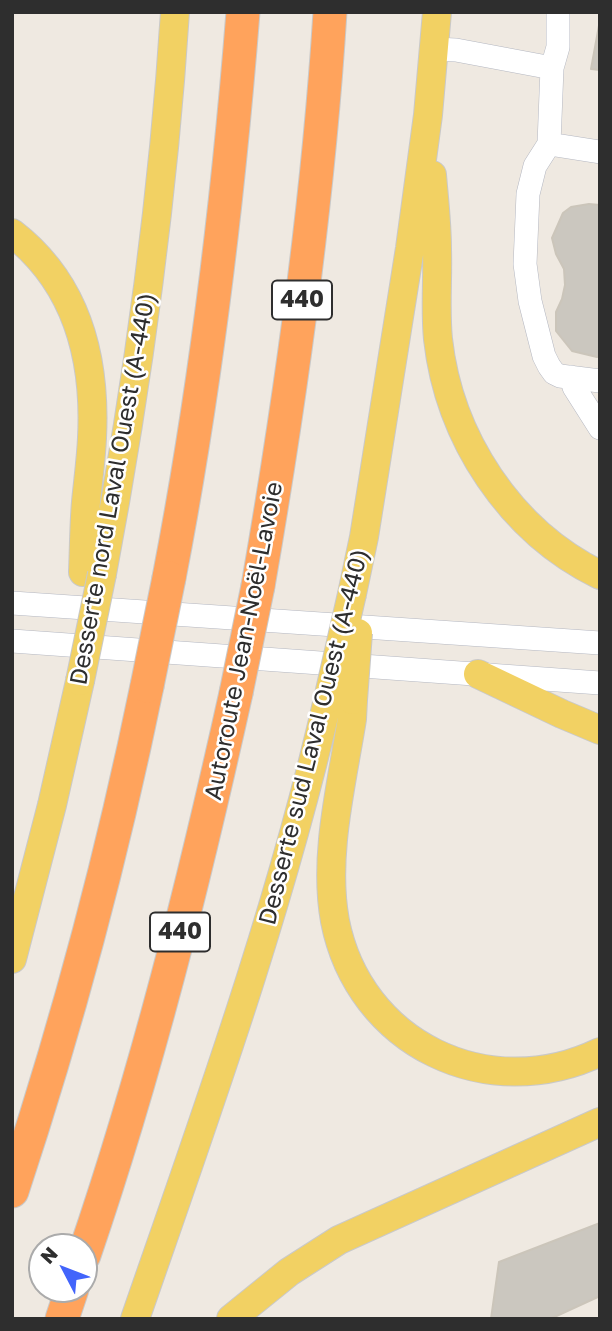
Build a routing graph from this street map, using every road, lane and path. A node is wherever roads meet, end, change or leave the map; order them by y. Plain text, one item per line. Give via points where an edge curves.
1 (175, 12) edge
2 (243, 12) edge
3 (330, 12) edge
4 (437, 12) edge
5 (558, 12) edge
6 (434, 49) junction
7 (552, 68) junction
8 (428, 115) junction
9 (549, 144) junction
10 (600, 152) edge
11 (12, 233) edge
12 (570, 377) junction
13 (600, 381) edge
14 (600, 428) edge
15 (93, 573) junction
16 (600, 575) edge
17 (12, 603) edge
18 (12, 641) edge
19 (600, 643) edge
20 (478, 674) junction
21 (600, 682) edge
22 (341, 699) junction
23 (600, 730) edge
24 (12, 959) edge
25 (65, 1022) junction
26 (600, 1052) edge
27 (600, 1122) edge
28 (12, 1147) edge
29 (12, 1191) edge
30 (91, 1233) edge
31 (135, 1319) edge
32 (231, 1319) edge

1 - 15 main road, Desserte nord Laval Ouest (A-440) via 150,271 131,409
2 - 25 highway, bridge via 213,299 169,578 116,825
3 - 30 highway, Autoroute Jean-Noël-Lavoie / 440, bridge via 306,271 258,586 169,975
4 - 6 main road, Desserte sud Laval Ouest (A-440)
5 - 7 street via 558,47
6 - 7 street
6 - 8 main road, Desserte sud Laval Ouest (A-440)
7 - 9 street
8 - 16 main road via 438,340 461,428 507,501 556,548
8 - 22 main road, Desserte sud Laval Ouest (A-440), bridge
9 - 10 street
9 - 12 street via 528,194 526,264 544,356 554,373
11 - 15 main road via 46,264 66,294 87,354 92,431 86,504
12 - 13 street
12 - 14 street
15 - 24 main road, Desserte nord Laval Ouest (A-440), bridge via 80,681
17 - 19 street
18 - 20 street
20 - 21 street
20 - 23 main road
22 - 26 main road via 352,719 334,841 332,895 344,952 368,997 414,1041 477,1068 526,1073
22 - 31 main road, Desserte sud Laval Ouest (A-440)
25 - 28 highway
25 - 29 highway
27 - 32 main road via 339,1240 274,1282

